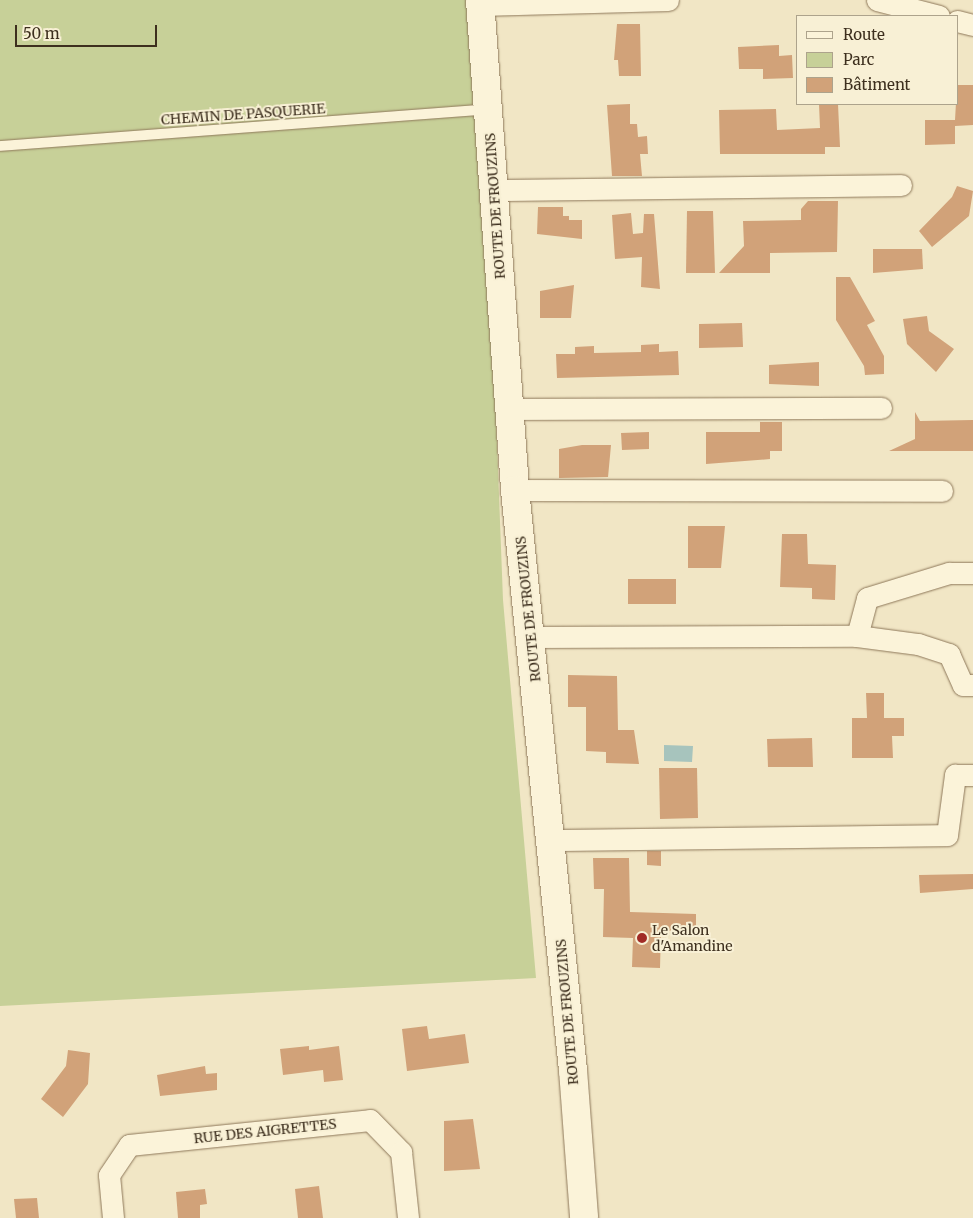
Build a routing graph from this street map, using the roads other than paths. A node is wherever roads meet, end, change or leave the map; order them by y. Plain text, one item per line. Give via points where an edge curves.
1 (668, 0) edge
2 (877, 0) edge
3 (480, 2) edge
4 (936, 15) edge
5 (958, 21) edge
6 (973, 25) edge
7 (488, 109) junction
8 (0, 146) edge
9 (901, 185) dead end
10 (494, 190) junction
11 (881, 408) dead end
12 (509, 409) junction
13 (515, 490) junction
14 (942, 491) dead end
15 (973, 573) edge
16 (857, 636) junction
17 (531, 637) junction
18 (973, 685) edge
19 (973, 774) edge
20 (551, 840) junction
21 (113, 1218) edge
22 (408, 1218) edge
23 (584, 1218) edge

1 - 3 street
2 - 4 street
3 - 7 main road, ROUTE DE FROUZINS
5 - 6 street
7 - 8 lane, CHEMIN DE PASQUERIE
7 - 10 main road, ROUTE DE FROUZINS
9 - 10 street
10 - 12 main road, ROUTE DE FROUZINS
11 - 12 street
12 - 13 main road, ROUTE DE FROUZINS
13 - 14 street
13 - 17 main road, ROUTE DE FROUZINS
15 - 16 street via 949,573 867,598
16 - 17 street
16 - 18 street via 918,644 949,654 963,685
17 - 20 main road, ROUTE DE FROUZINS
19 - 20 street via 955,775 947,835
20 - 23 main road, ROUTE DE FROUZINS
21 - 22 street, RUE DES AIGRETTES via 109,1175 129,1145 370,1120 401,1152

